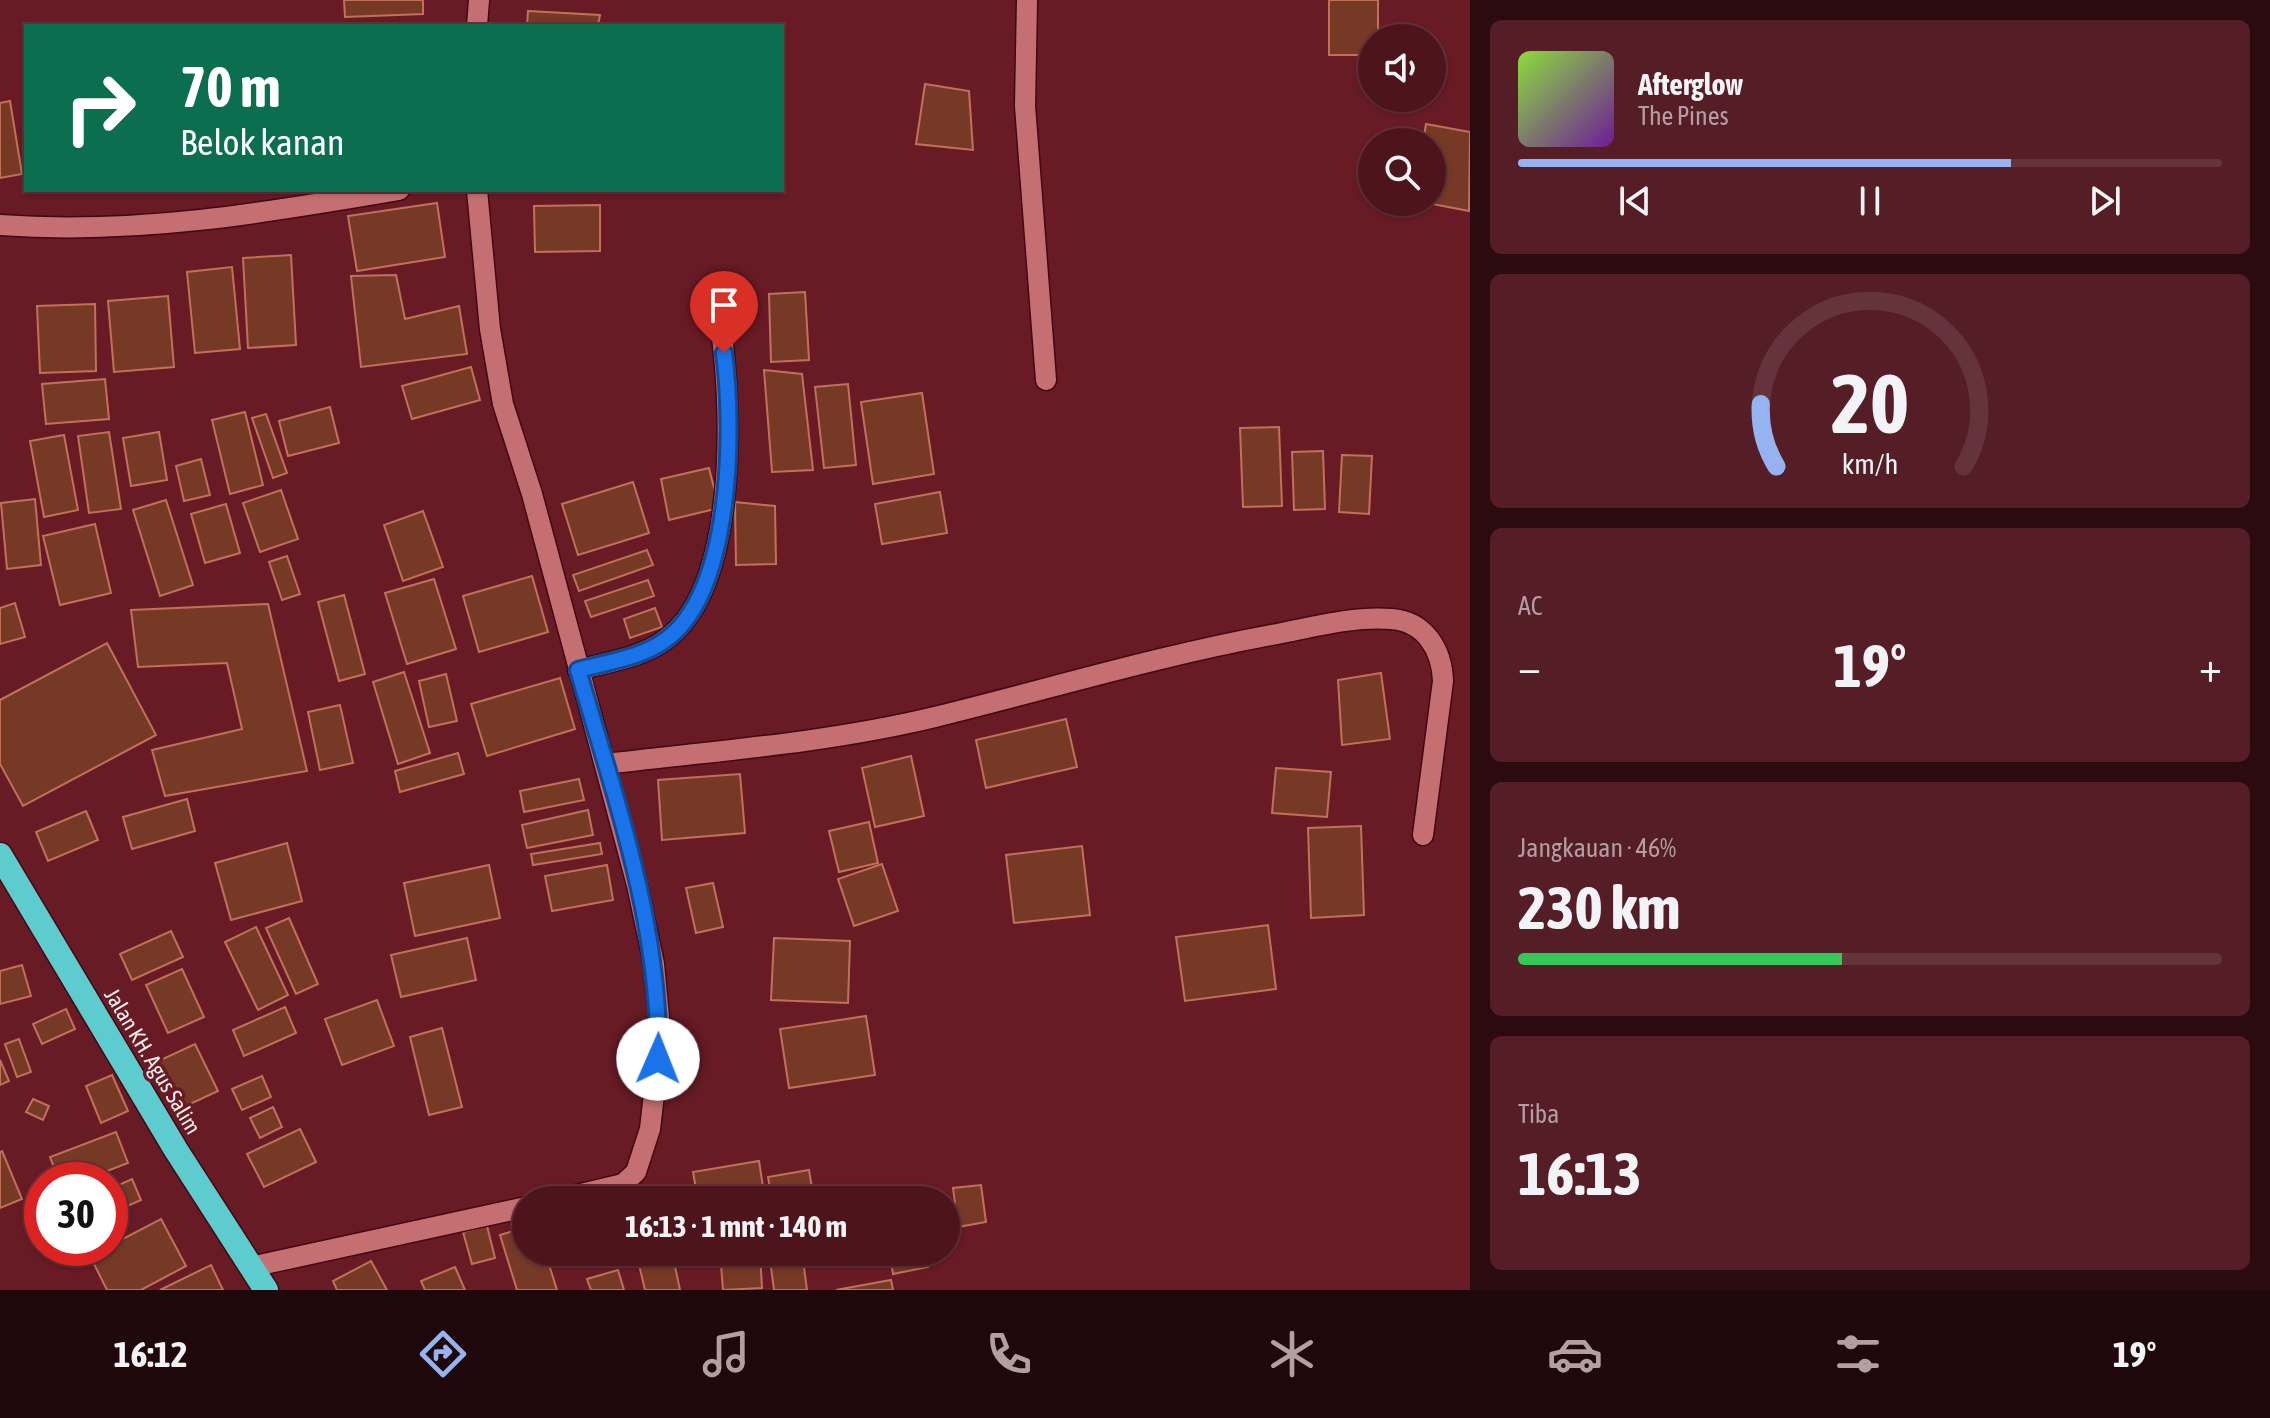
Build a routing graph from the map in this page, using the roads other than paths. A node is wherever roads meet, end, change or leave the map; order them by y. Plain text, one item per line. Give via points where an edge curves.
1 (479, 0) edge
2 (1027, 0) edge
3 (477, 24) edge
4 (387, 192) edge
5 (477, 192) edge
6 (0, 225) edge
7 (722, 337) dead end
8 (1046, 380) dead end
9 (578, 670) junction
10 (605, 764) junction
11 (1423, 835) dead end
12 (0, 855) edge
13 (617, 1186) edge
14 (512, 1210) edge
15 (251, 1267) junction
16 (266, 1290) edge

1 - 3 street
2 - 8 street via 1025,106
4 - 6 street via 207,221
5 - 9 street via 503,404
7 - 9 street via 728,473 701,599 666,640 644,652
9 - 10 street
10 - 11 street via 873,731 1226,643 1347,621 1392,619 1413,625 1428,637 1443,666
10 - 13 street via 654,964 659,1017 650,1129 631,1178
12 - 15 highway, Jalan KH. Agus Salim
14 - 15 street
15 - 16 highway, Jalan KH. Agus Salim

